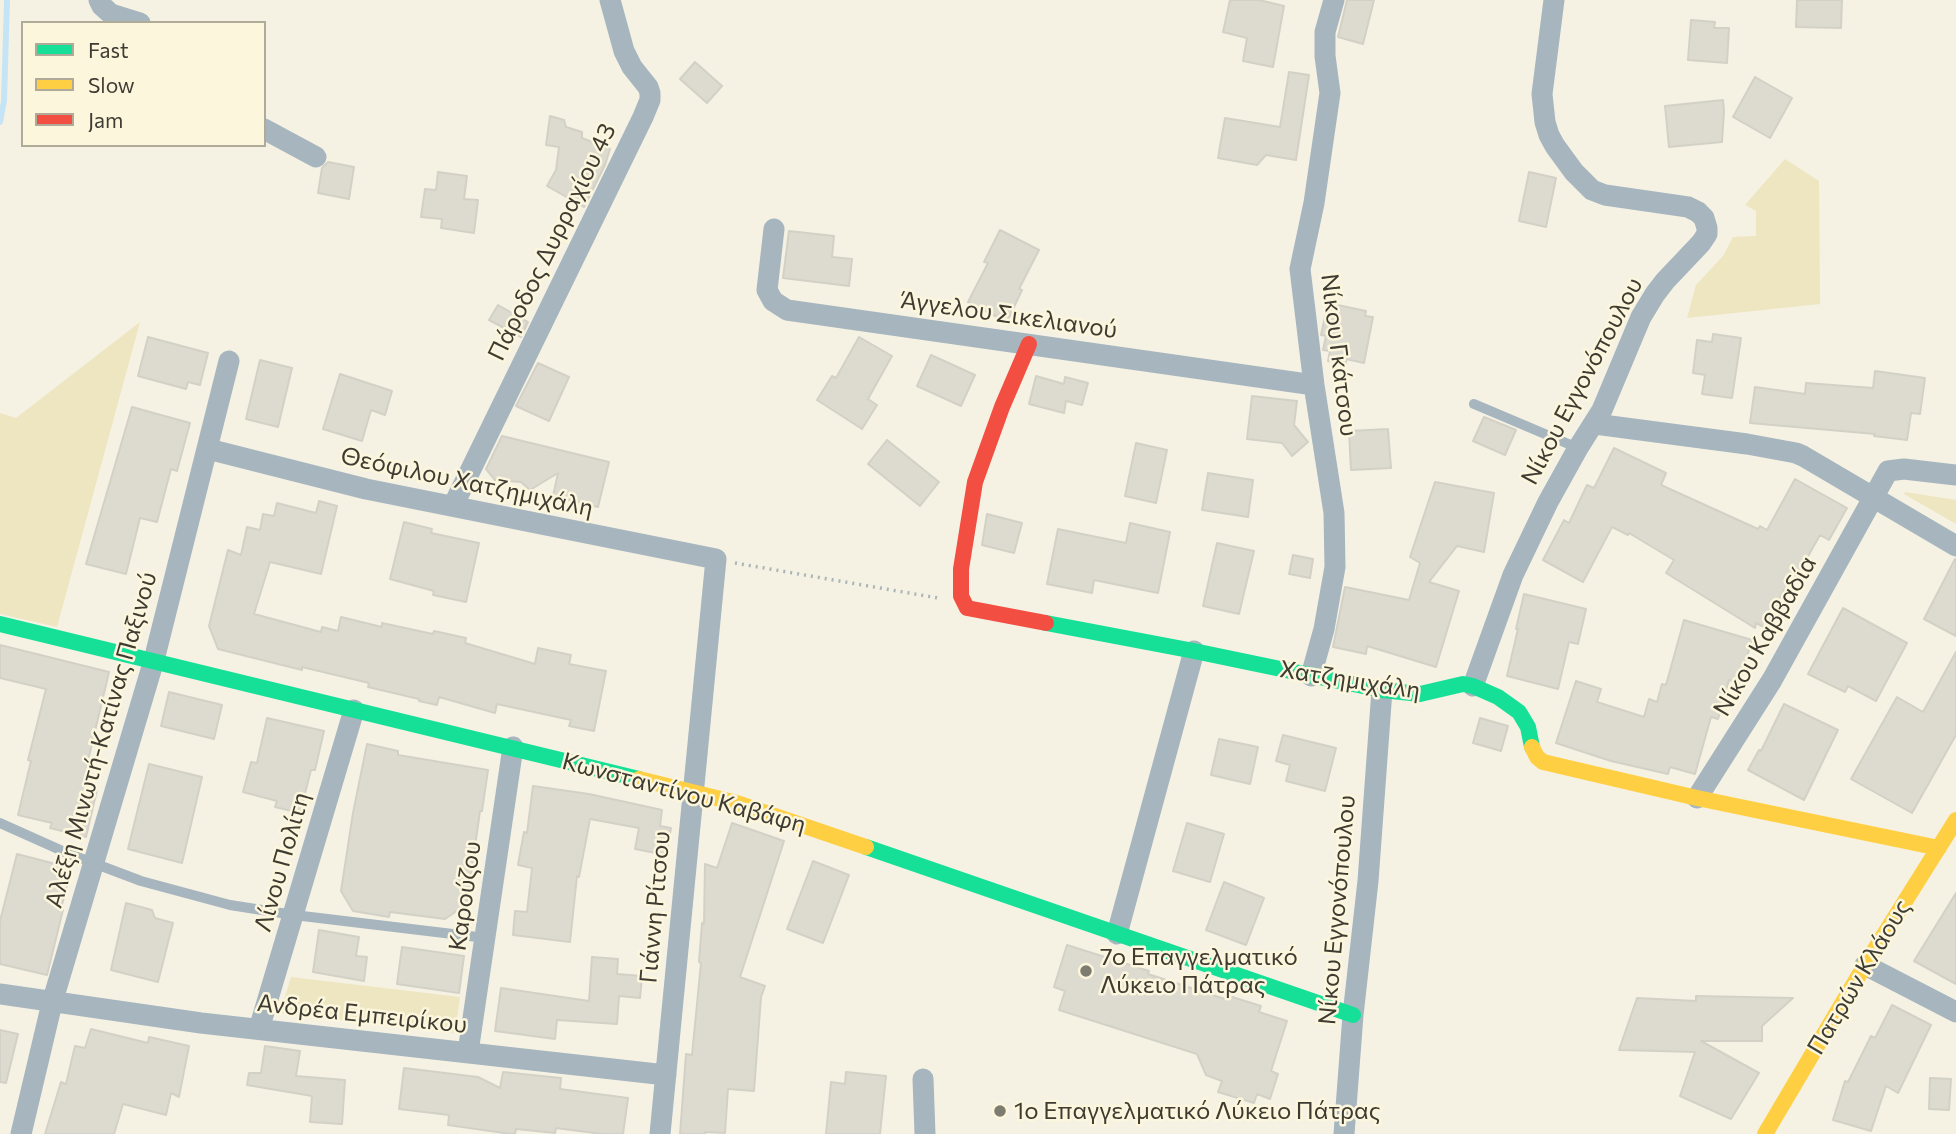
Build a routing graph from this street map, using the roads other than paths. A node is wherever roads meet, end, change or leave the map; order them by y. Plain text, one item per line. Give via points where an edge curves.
1 (99, 0) edge
2 (610, 0) edge
3 (1334, 0) edge
4 (1555, 0) edge
5 (134, 21) edge
6 (266, 130) edge
7 (316, 157) dead end
8 (774, 229) dead end
9 (1029, 344) junction
10 (229, 361) dead end
11 (1314, 385) junction
12 (1474, 404) dead end
13 (1595, 424) junction
14 (1578, 448) junction
15 (208, 449) junction
16 (1956, 475) edge
17 (1874, 497) junction
18 (453, 506) junction
19 (1956, 546) edge
20 (716, 559) joint
21 (0, 624) edge
22 (1194, 651) junction
23 (155, 660) junction
24 (1311, 676) junction
25 (1473, 686) junction
26 (1382, 690) junction
27 (354, 709) junction
28 (513, 747) junction
29 (692, 793) junction
30 (1697, 798) junction
31 (1956, 820) edge
32 (0, 823) edge
33 (1939, 848) junction
34 (93, 863) junction
35 (294, 915) junction
36 (1117, 934) junction
37 (486, 938) junction
38 (1865, 965) junction
39 (0, 994) edge
40 (52, 1003) junction
41 (1956, 1012) edge
42 (1353, 1015) junction
43 (259, 1029) junction
44 (468, 1052) junction
45 (666, 1075) junction
46 (923, 1079) dead end
47 (20, 1134) edge
48 (660, 1134) edge
49 (925, 1134) edge
50 (1344, 1134) edge
51 (1765, 1134) edge

1 - 5 street via 111,14
2 - 18 street, Πάροδος Δυρραχίου 43 via 624,51 648,87 650,100
3 - 11 street, Νίκου Γκάτσου via 1325,32 1330,93 1300,269
4 - 13 street, Νίκου Εγγονόπουλου via 1542,94 1545,122 1555,146 1592,190 1688,207 1701,215 1707,228 1701,243 1647,306
6 - 7 street
8 - 9 street, Άγγελου Σικελιανού via 767,290 773,301 787,310
9 - 11 street, Άγγελου Σικελιανού
9 - 22 street, Χατζημιχάλη via 975,482 961,596 966,605
10 - 15 street, Αλέξη Μινωτή-Κατίνας Παξινού
11 - 24 street, Νίκου Γκάτσου via 1334,513 1335,567
12 - 14 lane
13 - 14 street, Νίκου Εγγονόπουλου
13 - 17 street via 1796,453
14 - 25 street, Νίκου Εγγονόπουλου via 1513,575
15 - 18 street, Θεόφιλου Χατζημιχάλη
15 - 23 street, Αλέξη Μινωτή-Κατίνας Παξινού
16 - 17 street, Νίκου Καββαδία via 1888,471
17 - 19 street
17 - 30 street, Νίκου Καββαδία via 1772,680
18 - 20 street, Θεόφιλου Χατζημιχάλη
20 - 29 street, Γιάννη Ρίτσου
21 - 23 street, Κωνσταντίνου Καβάφη
22 - 24 street, Χατζημιχάλη
22 - 36 street
23 - 27 street, Κωνσταντίνου Καβάφη
23 - 34 street, Αλέξη Μινωτή-Κατίνας Παξινού
24 - 26 street, Χατζημιχάλη
25 - 26 street, Χατζημιχάλη via 1420,694
25 - 30 street via 1519,712 1543,762
26 - 42 street, Νίκου Εγγονόπουλου
27 - 28 street, Κωνσταντίνου Καβάφη
27 - 35 street, Λίνου Πολίτη
28 - 29 street, Κωνσταντίνου Καβάφη
28 - 37 street, Καρούζου
29 - 36 street, Κωνσταντίνου Καβάφη via 765,811
29 - 45 street, Γιάννη Ρίτσου
30 - 33 street
31 - 33 street, Πατρών Κλάους
32 - 34 lane
33 - 38 street, Πατρών Κλάους
34 - 35 lane via 178,892
34 - 40 street, Αλέξη Μινωτή-Κατίνας Παξινού
35 - 37 lane
35 - 43 street, Λίνου Πολίτη
36 - 42 street, Κωνσταντίνου Καβάφη
37 - 44 street, Καρούζου
38 - 41 street
38 - 51 street, Πατρών Κλάους
39 - 40 street, Ανδρέα Εμπειρίκου
40 - 43 street, Ανδρέα Εμπειρίκου
40 - 47 street, Αλέξη Μινωτή-Κατίνας Παξινού
42 - 50 street, Νίκου Εγγονόπουλου
43 - 44 street, Ανδρέα Εμπειρίκου
44 - 45 street, Ανδρέα Εμπειρίκου
45 - 48 street, Γιάννη Ρίτσου
46 - 49 street

